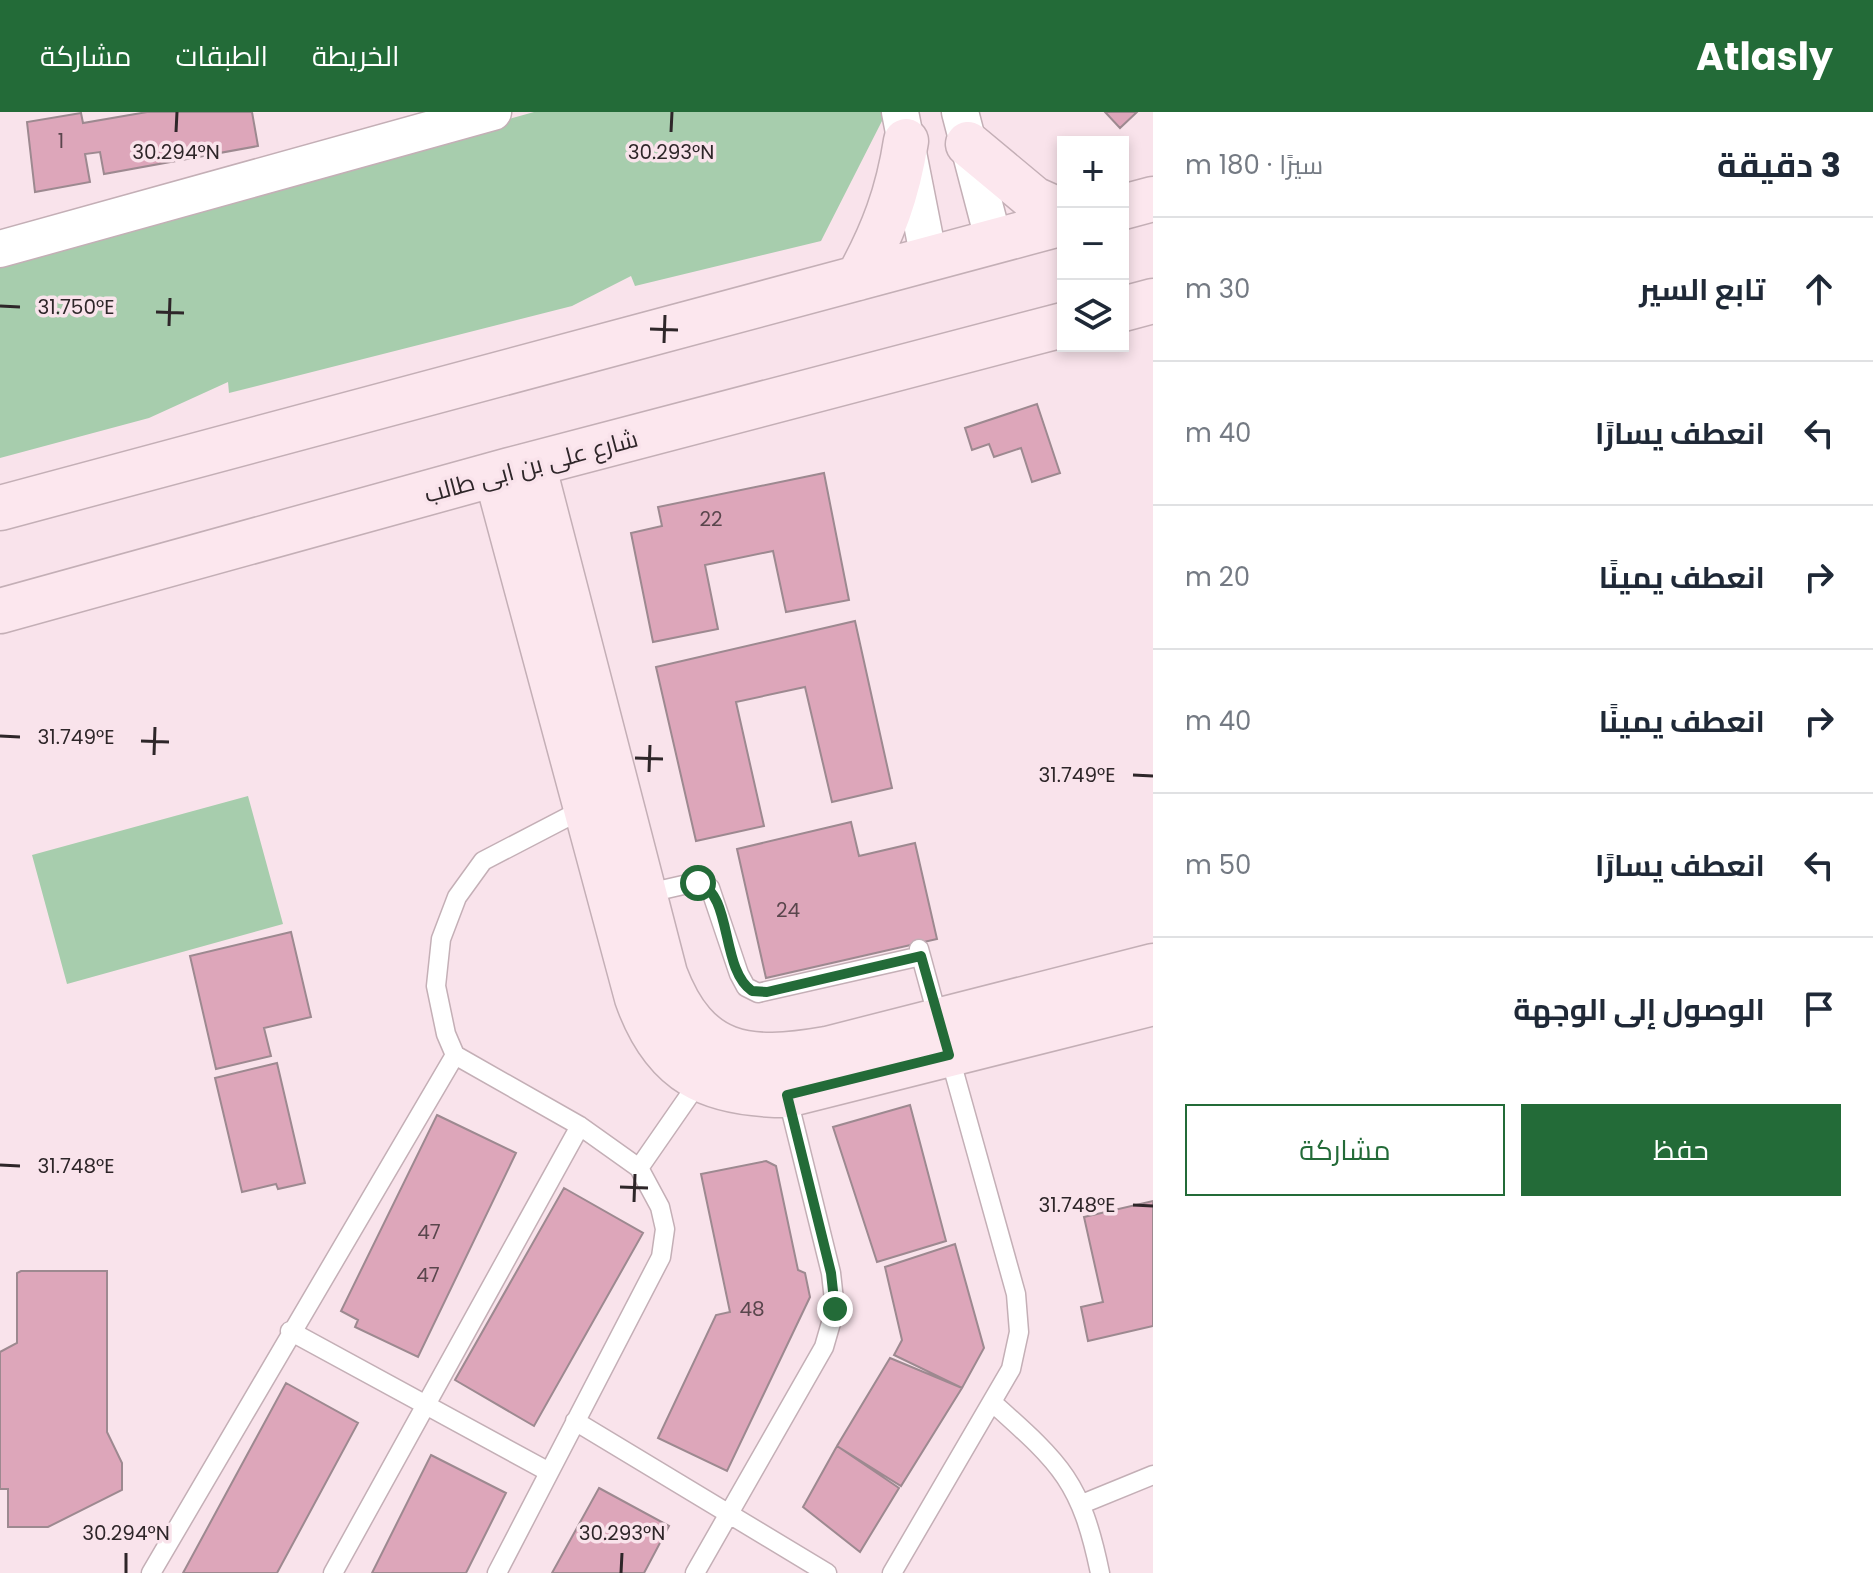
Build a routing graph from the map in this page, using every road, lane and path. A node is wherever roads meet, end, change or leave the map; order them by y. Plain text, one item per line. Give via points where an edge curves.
1 (493, 112) edge
2 (969, 124) edge
3 (903, 127) edge
4 (1153, 199) edge
5 (1129, 205) edge
6 (1057, 209) edge
7 (1057, 225) edge
8 (994, 242) junction
9 (0, 249) edge
10 (929, 259) junction
11 (858, 278) junction
12 (1153, 301) edge
13 (1129, 307) edge
14 (1057, 327) edge
15 (514, 469) junction
16 (0, 508) edge
17 (0, 611) edge
18 (587, 807) junction
19 (644, 894) junction
20 (1153, 966) edge
21 (1153, 1003) edge
22 (944, 1038) junction
23 (455, 1055) junction
24 (700, 1080) junction
25 (787, 1095) junction
26 (580, 1126) junction
27 (639, 1168) junction
28 (290, 1331) junction
29 (993, 1403) junction
30 (425, 1404) junction
31 (575, 1421) junction
32 (549, 1472) junction
33 (1153, 1475) edge
34 (1082, 1504) junction
35 (728, 1514) junction
36 (151, 1573) edge
37 (333, 1573) edge
38 (497, 1573) edge
39 (695, 1573) edge
40 (827, 1573) edge
41 (892, 1573) edge
42 (1100, 1573) edge

1 - 9 street
2 - 6 street via 1034,199
2 - 8 street
3 - 10 street
3 - 11 street via 898,188
4 - 5 street
7 - 8 street
8 - 10 street
10 - 11 street
11 - 16 street
12 - 13 street
14 - 15 street, شارع على بن ابى طالب
15 - 17 street, شارع على بن ابى طالب
15 - 18 street
15 - 19 street
18 - 23 lane via 483,861 457,897 441,939 436,986
18 - 24 street via 646,1023 678,1065
19 - 22 street via 675,1002 718,1044 746,1055 776,1058
19 - 22 lane via 692,883 710,888 739,974 746,987 758,993 920,952
20 - 22 street
21 - 22 street
22 - 25 street
22 - 29 lane via 1016,1294 1019,1332 1011,1369
23 - 26 lane
23 - 28 lane
24 - 25 street via 728,1091
24 - 27 lane
25 - 35 lane via 835,1309 824,1347
26 - 27 lane
26 - 30 lane
27 - 31 lane via 660,1207 665,1229 661,1257
28 - 30 lane
28 - 36 lane
29 - 34 lane via 1058,1464
29 - 41 lane
30 - 32 lane
30 - 37 lane
31 - 32 lane
31 - 35 lane
32 - 38 lane
33 - 34 lane
34 - 42 lane
35 - 39 lane
35 - 40 lane

